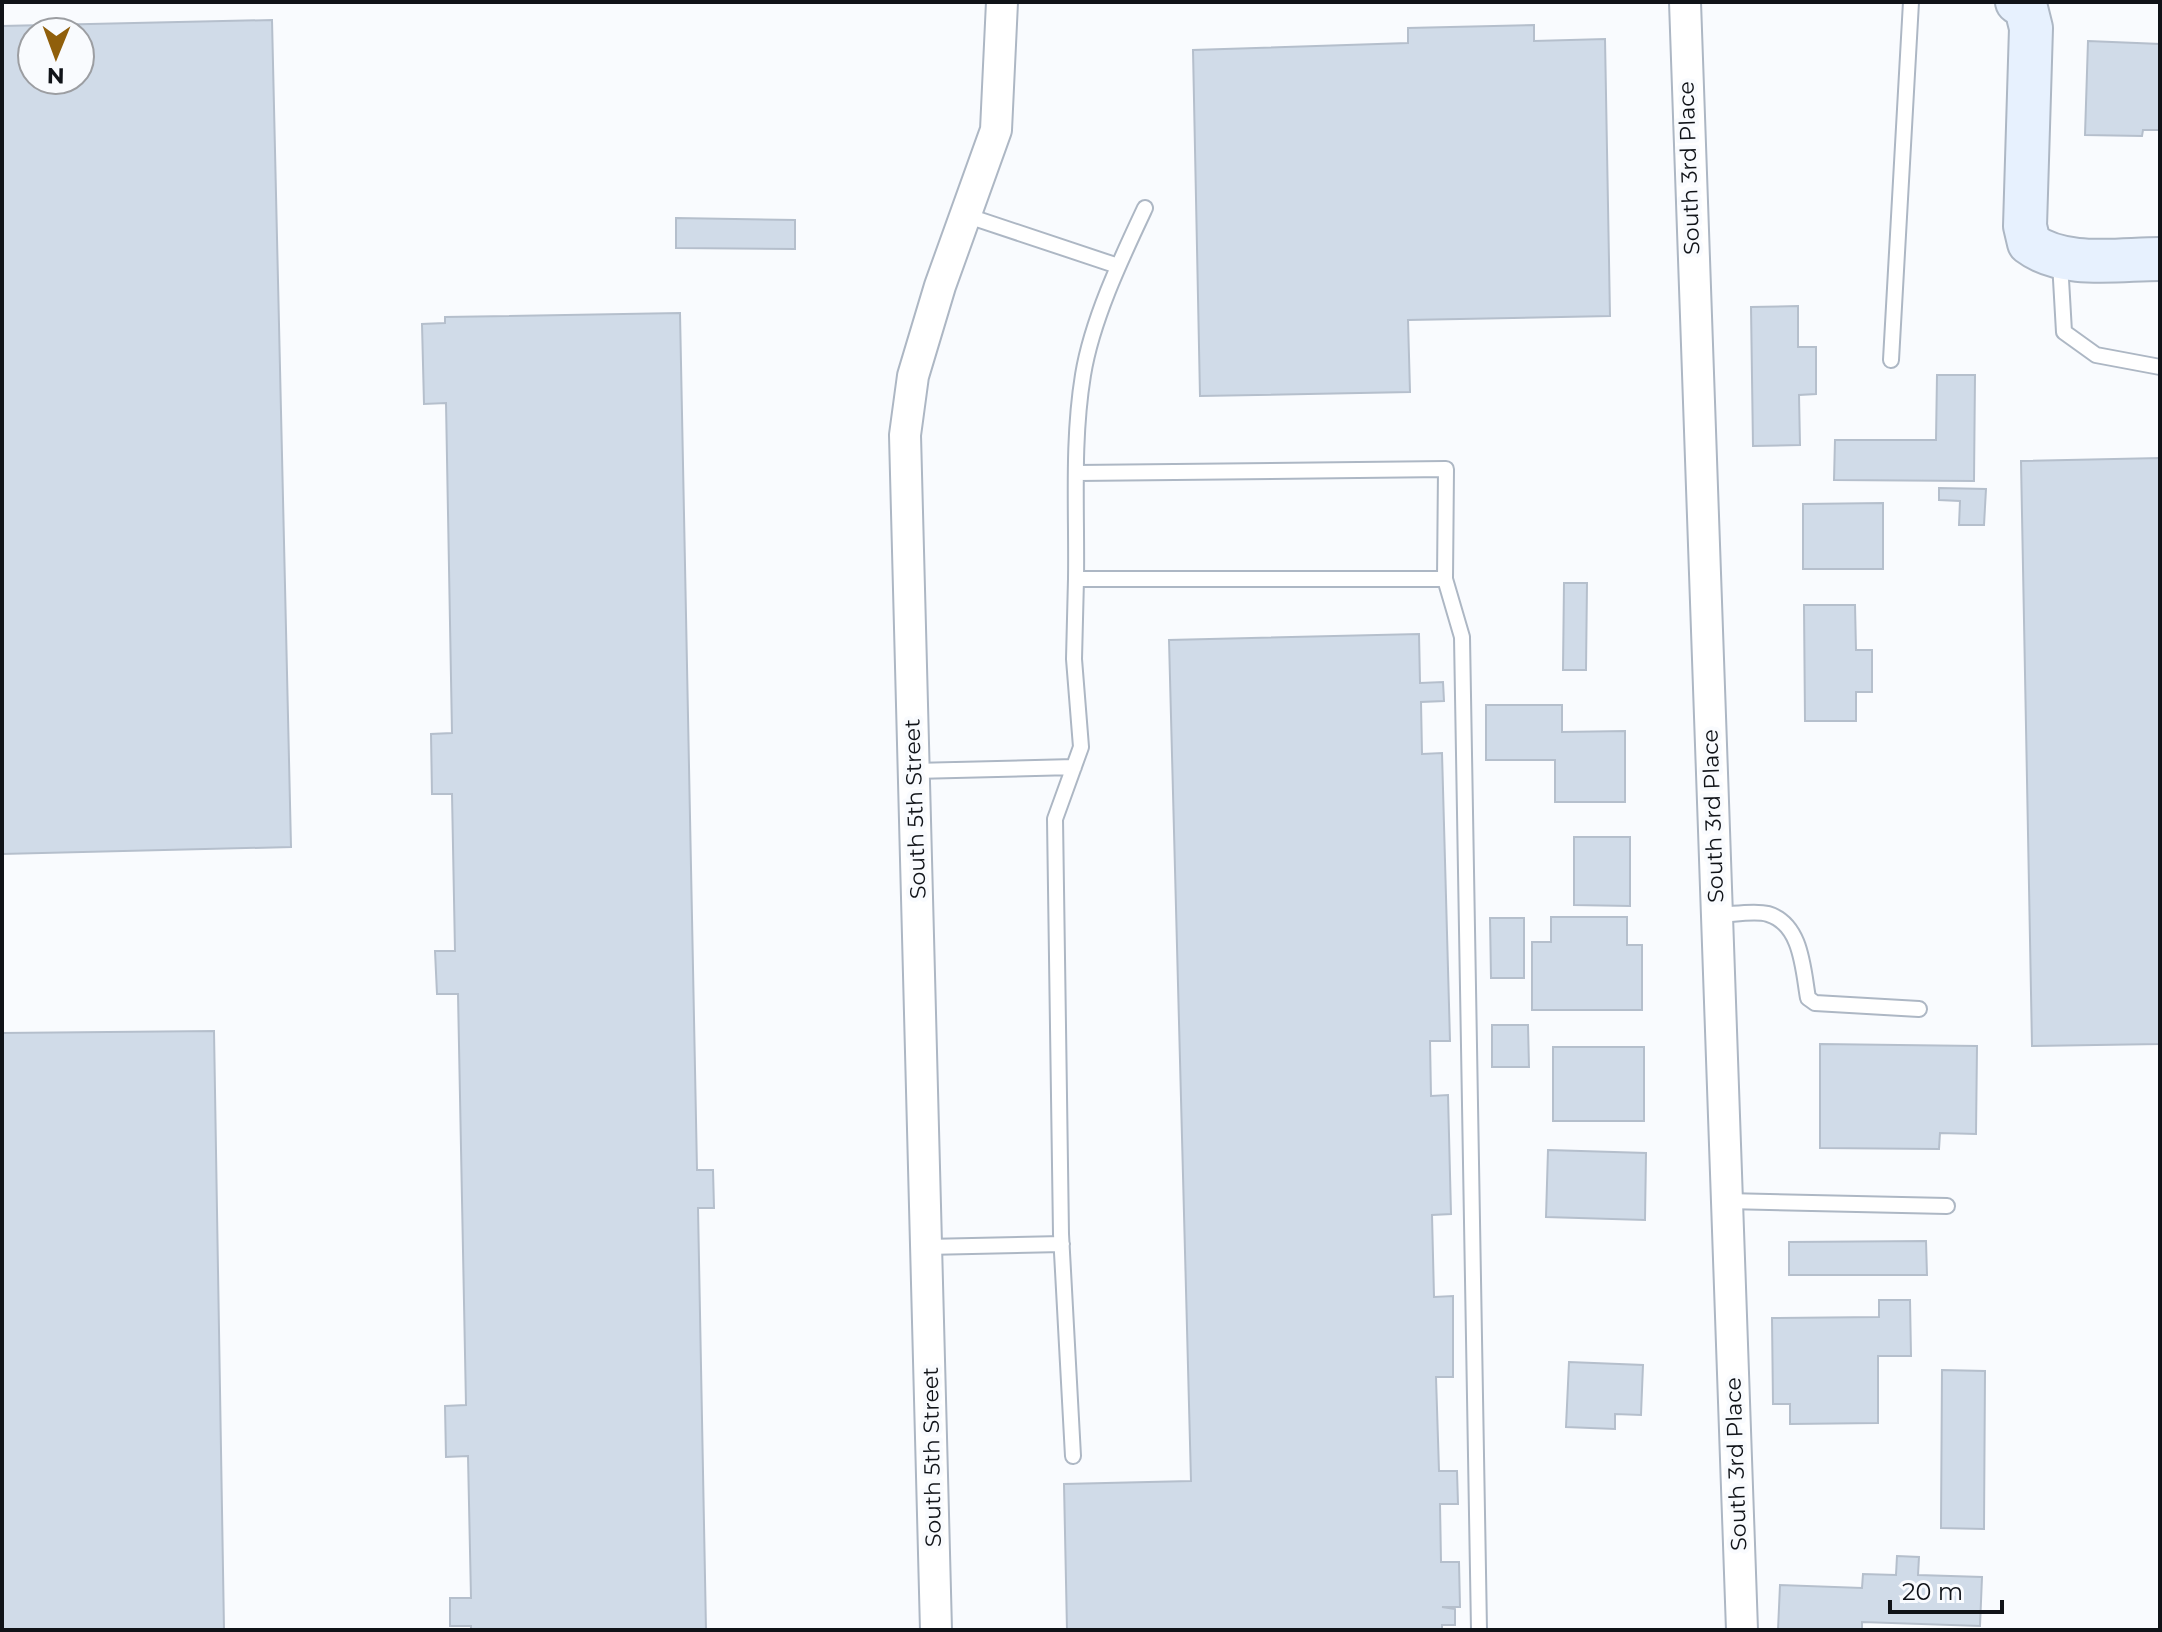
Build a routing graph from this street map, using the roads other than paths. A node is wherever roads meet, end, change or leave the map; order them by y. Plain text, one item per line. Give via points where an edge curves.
1 (1002, 2) edge
2 (1685, 2) edge
3 (1911, 2) edge
4 (2017, 2) edge
5 (1145, 208) dead end
6 (965, 215) junction
7 (2060, 258) junction
8 (2160, 259) edge
9 (1118, 266) junction
10 (1891, 360) dead end
11 (2160, 367) edge
12 (1077, 473) junction
13 (1076, 579) junction
14 (1445, 579) junction
15 (1074, 767) junction
16 (914, 771) junction
17 (1716, 915) junction
18 (1919, 1009) dead end
19 (1726, 1201) junction
20 (1947, 1206) dead end
21 (1062, 1244) junction
22 (926, 1247) junction
23 (1073, 1456) dead end
24 (936, 1630) edge
25 (1479, 1630) edge
26 (1742, 1630) edge

1 - 6 street, South 5th Street via 996,130
2 - 17 street, South 3rd Place
3 - 10 lane
4 - 7 street via 2026,8 2031,28 2025,226 2029,243
5 - 9 lane
6 - 9 lane
6 - 16 street, South 5th Street via 913,376 905,435
7 - 8 street
7 - 11 lane via 2064,332 2096,355
9 - 12 lane via 1083,373
12 - 13 lane
12 - 14 lane via 1446,469
13 - 14 lane
13 - 15 lane via 1074,659 1081,747
14 - 25 lane via 1462,637
15 - 16 lane
15 - 21 lane via 1055,819
16 - 22 street, South 5th Street
17 - 18 lane via 1769,914 1789,930 1800,950 1808,998 1815,1003
17 - 19 street, South 3rd Place
19 - 20 lane
19 - 26 street, South 3rd Place
21 - 22 lane
21 - 23 lane
22 - 24 street, South 5th Street

